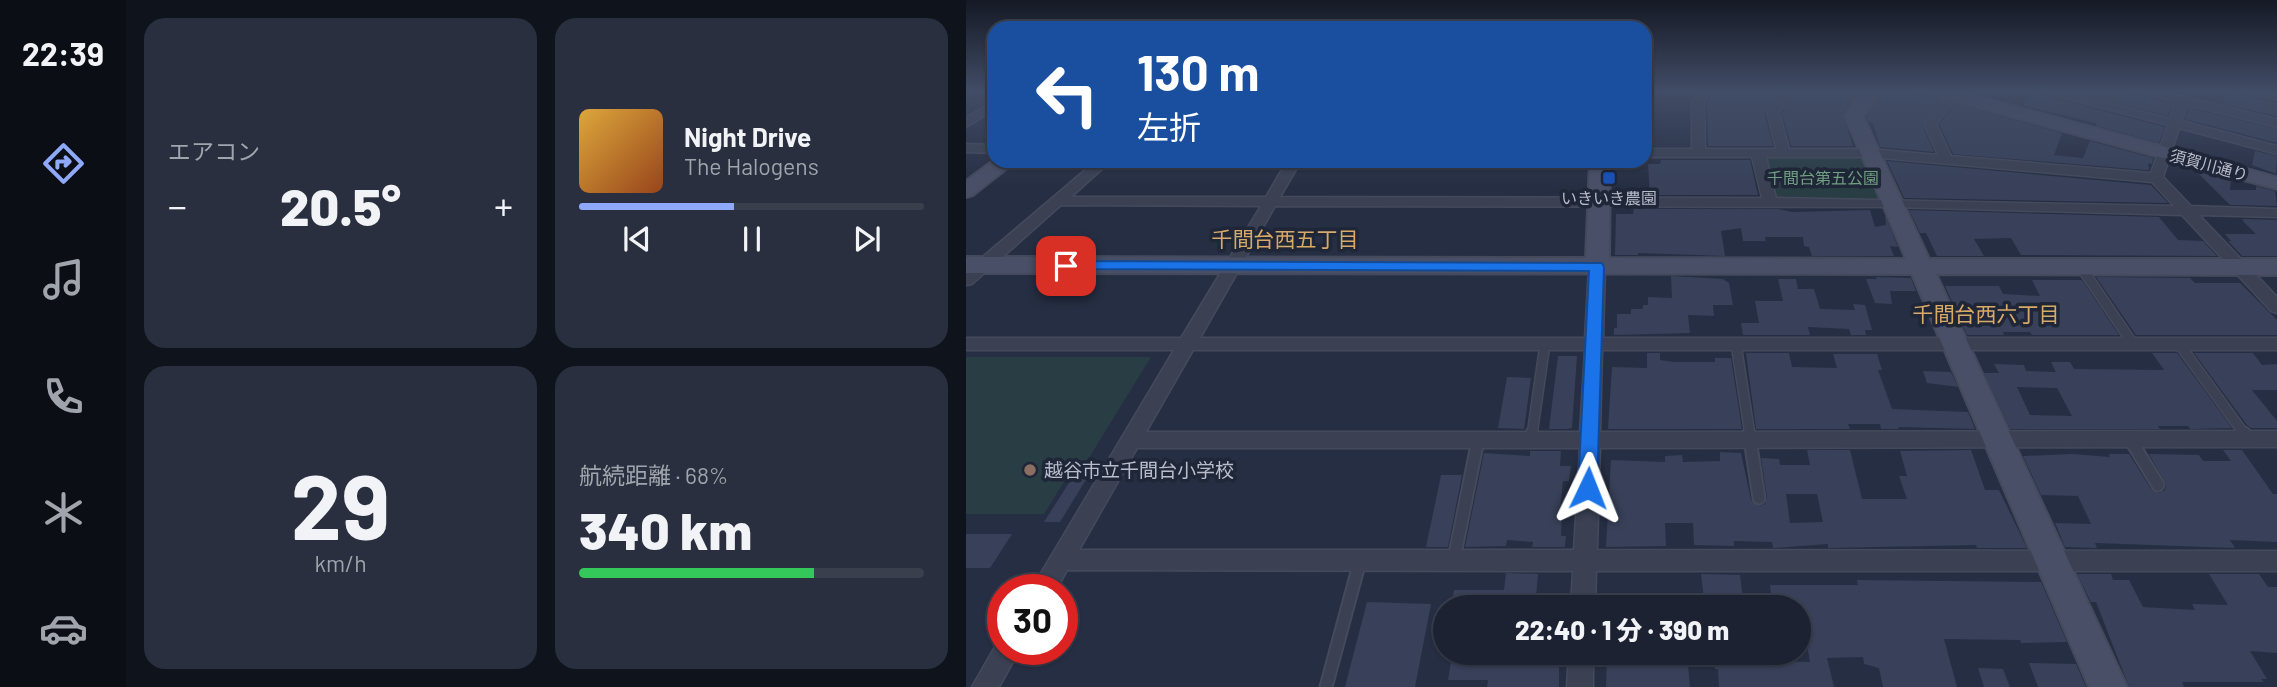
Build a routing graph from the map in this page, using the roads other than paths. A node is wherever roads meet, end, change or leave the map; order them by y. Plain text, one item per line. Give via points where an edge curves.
1 (1698, 123) edge
2 (1776, 123) edge
3 (1857, 123) edge
4 (1930, 123) edge
5 (2056, 123) edge
6 (2174, 123) joint
7 (966, 148) edge
8 (987, 149) edge
9 (2277, 150) edge
10 (1652, 153) edge
11 (1699, 153) junction
12 (1758, 153) junction
13 (1783, 153) junction
14 (1870, 153) junction
15 (2165, 153) junction
16 (1947, 159) junction
17 (997, 168) edge
18 (1096, 168) edge
19 (1290, 168) edge
20 (1600, 168) edge
21 (2156, 178) junction
22 (2277, 183) edge
23 (966, 191) edge
24 (1057, 201) junction
25 (1269, 202) junction
26 (1599, 203) junction
27 (1770, 203) junction
28 (1893, 203) junction
29 (2189, 213) junction
30 (2277, 213) edge
31 (1232, 267) junction
32 (1597, 267) junction
33 (1920, 267) junction
34 (2081, 267) junction
35 (2239, 267) junction
36 (2277, 267) edge
37 (972, 270) edge
38 (2277, 307) edge
39 (966, 344) edge
40 (1188, 344) junction
41 (1545, 344) junction
42 (1594, 344) junction
43 (1736, 344) junction
44 (1955, 344) junction
45 (2133, 344) junction
46 (2179, 344) junction
47 (2277, 344) edge
48 (2130, 439) junction
49 (2249, 439) junction
50 (2277, 439) edge
51 (1131, 440) junction
52 (1478, 440) junction
53 (1531, 440) junction
54 (1590, 440) junction
55 (1750, 440) junction
56 (1997, 440) junction
57 (2158, 485) dead end
58 (1759, 498) dead end
59 (1060, 560) junction
60 (1360, 561) junction
61 (1454, 561) junction
62 (1585, 561) junction
63 (2052, 561) junction
64 (2277, 561) edge
65 (1052, 574) edge
66 (1584, 595) edge
67 (998, 665) edge
68 (1581, 665) edge
69 (985, 687) edge
70 (1326, 687) edge
71 (1580, 687) edge
72 (2108, 687) edge

1 - 11 street
2 - 13 street
3 - 14 street
4 - 16 street
5 - 15 street, 須賀川通り
6 - 9 street
6 - 15 street
7 - 8 street
10 - 11 street
11 - 12 street
12 - 13 street
12 - 27 street
13 - 14 street
14 - 16 street
14 - 28 street
15 - 21 street
15 - 22 street, 須賀川通り
16 - 21 street
17 - 23 street
18 - 24 street
19 - 25 street
20 - 26 street
21 - 29 street
24 - 25 street
24 - 37 street
25 - 26 street
25 - 31 street
26 - 27 street
26 - 32 street
27 - 28 street
28 - 29 street
28 - 33 street
29 - 30 street
29 - 35 street
31 - 32 street
31 - 37 street
31 - 40 street
32 - 33 street
32 - 42 street
33 - 34 street
33 - 44 street
34 - 35 street
34 - 45 lane
35 - 36 street
35 - 38 street
39 - 40 street
40 - 41 street
40 - 51 street
41 - 42 street
41 - 53 lane
42 - 43 street
42 - 54 street
43 - 44 street
43 - 55 lane
44 - 45 street
44 - 56 street
45 - 46 street
46 - 47 street
46 - 49 lane
48 - 49 street
48 - 56 street
48 - 57 lane
49 - 50 street
51 - 52 street
51 - 59 street
52 - 53 street
52 - 61 lane
53 - 54 street
54 - 55 street
54 - 62 street
55 - 56 street
55 - 58 lane
56 - 63 street
59 - 60 street
59 - 65 street
60 - 61 street
60 - 70 lane
61 - 62 street
62 - 63 street
62 - 66 street
63 - 64 street
63 - 72 street
67 - 69 street
68 - 71 street

